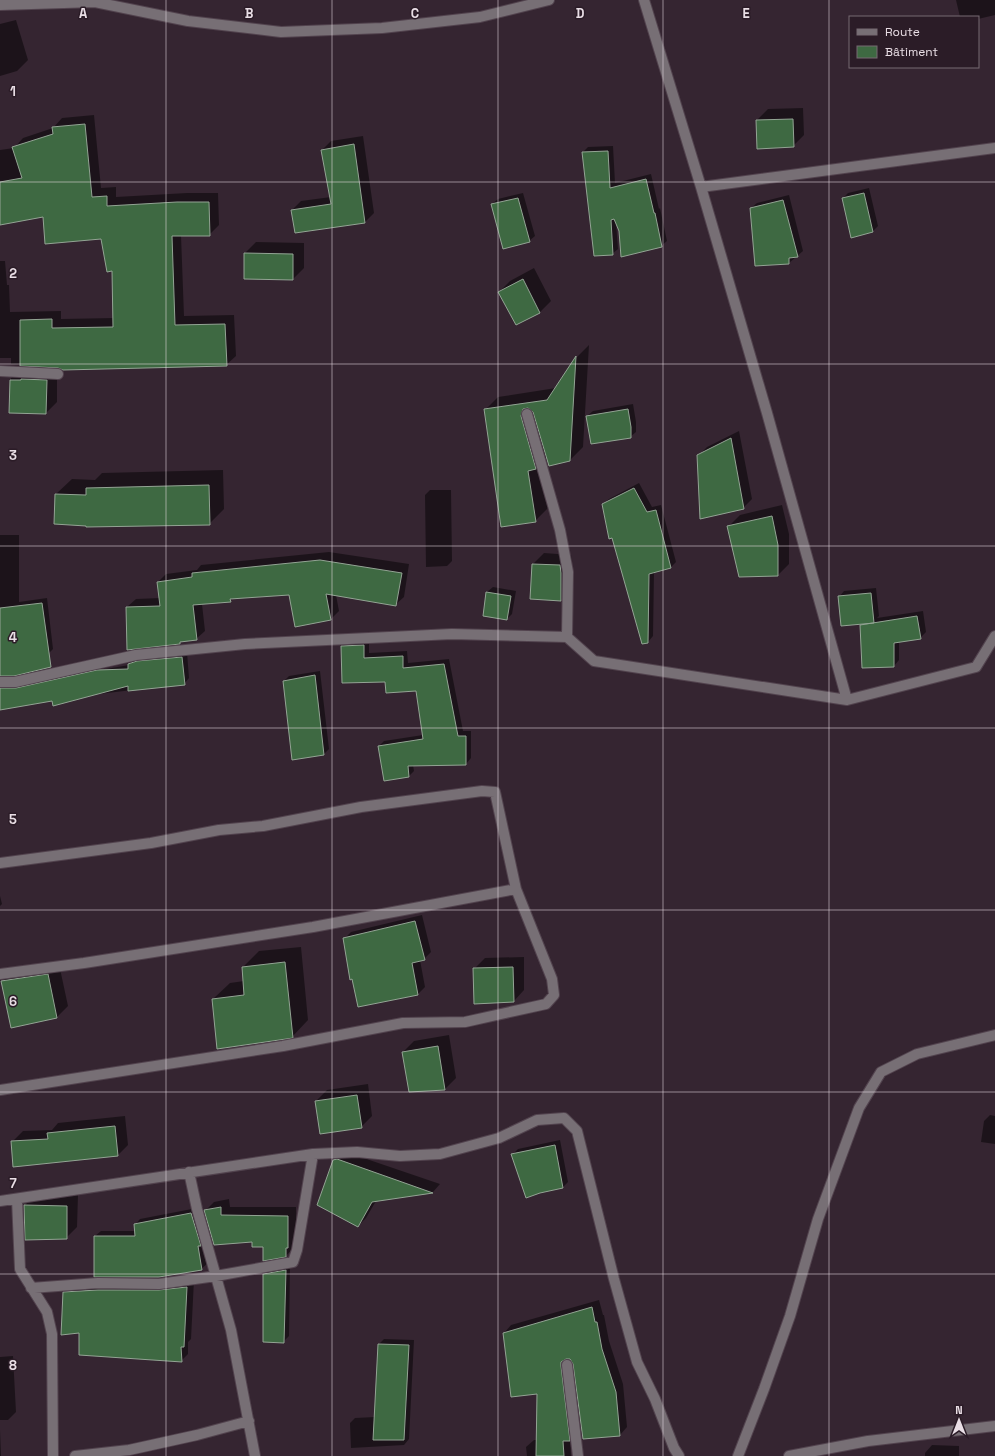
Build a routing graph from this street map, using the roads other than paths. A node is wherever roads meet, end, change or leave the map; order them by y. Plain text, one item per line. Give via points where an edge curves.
1 (550, 0) edge
2 (644, 0) edge
3 (94, 1) edge
4 (0, 6) edge
5 (995, 148) edge
6 (701, 187) junction
7 (0, 371) edge
8 (58, 374) dead end
9 (527, 414) dead end
10 (995, 636) edge
11 (567, 637) junction
12 (0, 682) edge
13 (847, 700) junction
14 (0, 863) edge
15 (516, 889) junction
16 (0, 974) edge
17 (995, 1035) edge
18 (0, 1090) edge
19 (313, 1154) junction
20 (190, 1172) junction
21 (17, 1199) junction
22 (0, 1201) edge
23 (216, 1276) junction
24 (31, 1288) junction
25 (567, 1365) dead end
26 (249, 1421) junction
27 (995, 1426) edge
28 (53, 1456) edge
29 (75, 1456) edge
30 (255, 1456) edge
31 (578, 1456) edge
32 (679, 1456) edge
33 (738, 1456) edge
34 (789, 1456) edge

1 - 3 street via 480,17 382,28 281,32 188,21
2 - 6 street
3 - 4 street
5 - 6 street
6 - 13 street
7 - 8 street
9 - 11 street via 560,530 568,572
10 - 13 street via 976,667
11 - 12 street via 452,634 245,644 136,655 15,682
11 - 13 street via 594,661
14 - 15 street via 151,843 219,830 263,826 361,807 482,790 495,792
15 - 16 street via 313,927
15 - 18 street via 552,979 554,995 546,1004 465,1022 402,1023 283,1046
17 - 33 street via 917,1054 881,1072 859,1108 818,1219 790,1316
19 - 20 street
19 - 23 street via 298,1250 293,1262
19 - 32 street via 440,1154 499,1138 537,1120 564,1118 577,1131 637,1362
20 - 21 street
20 - 23 street via 197,1209
21 - 22 street
21 - 24 street via 20,1268
23 - 24 street via 158,1284 98,1283
23 - 26 street via 231,1330
24 - 28 street via 47,1312 52,1334
25 - 31 street
26 - 29 street via 129,1450
26 - 30 street
27 - 34 street via 868,1441

